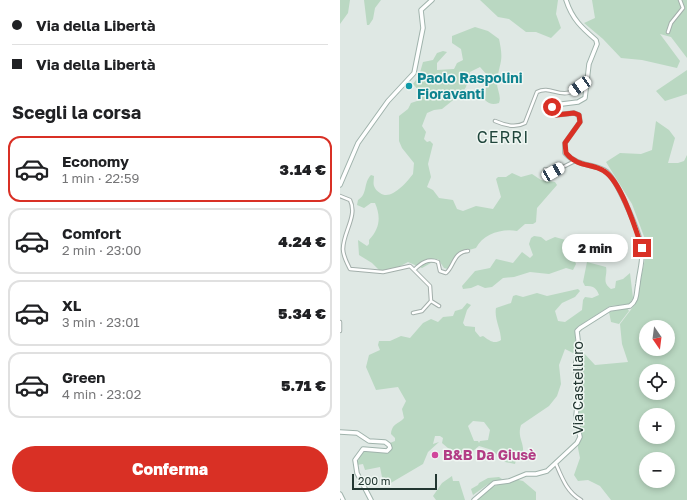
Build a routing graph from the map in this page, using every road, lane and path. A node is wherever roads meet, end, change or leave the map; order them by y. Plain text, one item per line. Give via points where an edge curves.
1 (432, 0) edge
2 (566, 0) edge
3 (680, 0) edge
4 (668, 32) dead end
5 (588, 77) junction
6 (495, 121) dead end
7 (575, 161) junction
8 (545, 169) dead end
9 (549, 172) junction
10 (553, 172) junction
11 (340, 185) edge
12 (340, 196) edge
13 (468, 251) dead end
14 (414, 270) junction
15 (431, 301) junction
16 (439, 306) dead end
17 (414, 313) dead end
18 (340, 322) edge
19 (340, 331) edge
20 (340, 432) edge
21 (556, 464) junction
22 (340, 494) edge
23 (343, 500) edge
24 (371, 500) edge
25 (474, 500) edge
26 (581, 500) edge

1 - 11 street via 421,10 423,28 414,73 388,101 358,143
2 - 5 street via 576,20 586,33 596,40
3 - 4 street via 684,8 671,23
5 - 6 street via 572,92 537,92 525,123 521,125 513,126
5 - 7 street via 587,92 582,100 554,106 551,109 556,115 574,113 580,118 564,146 566,154
7 - 10 street
7 - 21 street, Via Castellaro via 584,166 600,168 609,174 631,216 642,248 637,298 633,304 610,309 577,331 579,348 575,366 579,386 576,416 580,437 574,447
8 - 9 street
9 - 10 street
9 - 10 street via 546,176
12 - 14 street via 350,200 352,204 351,219 343,248 350,270 383,272 407,266
13 - 14 street via 462,252 446,273 440,271 438,262 432,260 425,261
14 - 15 street via 430,286
15 - 16 street
15 - 17 street via 422,311
18 - 19 street
20 - 24 street via 357,433 369,441 385,442 389,445 390,448 387,450 363,449 355,460 357,474
21 - 25 street, Via Castellaro via 547,471 494,483
21 - 26 street via 567,488
22 - 23 street

